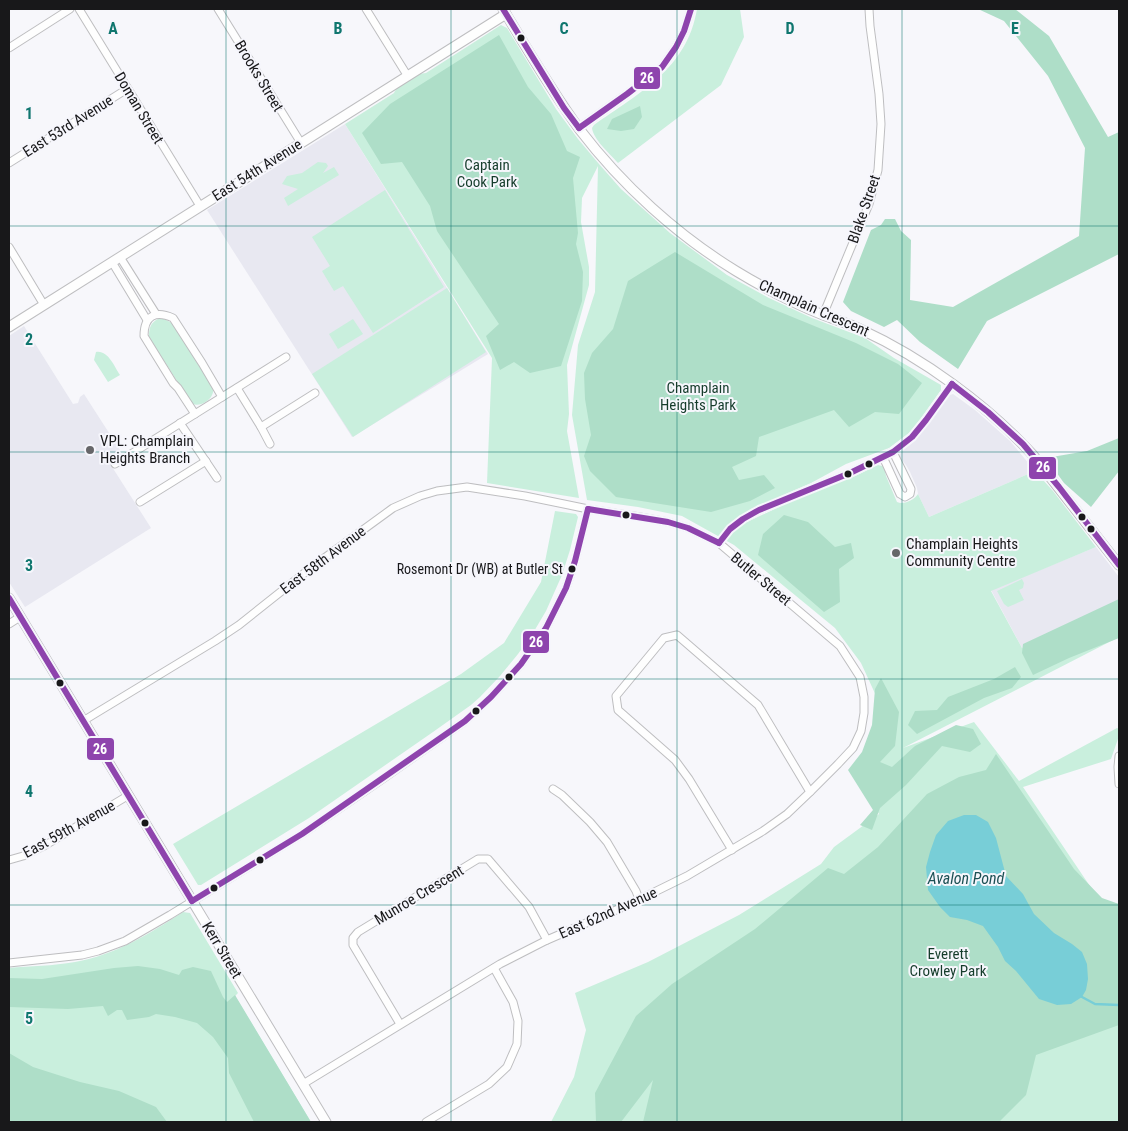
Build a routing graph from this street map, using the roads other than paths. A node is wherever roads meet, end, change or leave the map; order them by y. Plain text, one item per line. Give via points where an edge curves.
1 (70, 9) edge
2 (79, 9) edge
3 (218, 9) edge
4 (366, 9) edge
5 (691, 9) edge
6 (869, 9) edge
7 (504, 11) edge
8 (9, 48) edge
9 (407, 76) junction
10 (128, 89) junction
11 (579, 128) junction
12 (300, 143) junction
13 (9, 163) edge
14 (200, 206) junction
15 (9, 247) edge
16 (120, 257) junction
17 (112, 262) junction
18 (44, 305) junction
19 (156, 314) junction
20 (823, 315) junction
21 (148, 320) junction
22 (9, 327) edge
23 (286, 357) dead end
24 (952, 384) junction
25 (236, 388) junction
26 (315, 393) dead end
27 (222, 397) junction
28 (195, 414) junction
29 (180, 423) junction
30 (261, 427) junction
31 (270, 444) dead end
32 (893, 452) junction
33 (883, 457) junction
34 (206, 461) junction
35 (116, 464) dead end
36 (217, 478) dead end
37 (140, 502) dead end
38 (588, 509) junction
39 (719, 543) junction
40 (1119, 565) edge
41 (9, 598) edge
42 (20, 617) junction
43 (9, 624) edge
44 (864, 698) joint
45 (83, 721) junction
46 (1119, 756) edge
47 (1119, 784) edge
48 (553, 789) dead end
49 (810, 792) junction
50 (129, 795) junction
51 (732, 850) junction
52 (9, 860) edge
53 (639, 899) junction
54 (192, 901) junction
55 (547, 940) junction
56 (9, 963) edge
57 (494, 968) junction
58 (400, 1024) junction
59 (302, 1084) junction
60 (326, 1122) edge
61 (426, 1122) edge

1 - 8 street
2 - 10 street, Doman Street
3 - 12 street, Brooks Street
4 - 9 street
5 - 11 street via 676,48 662,67
6 - 20 street, Blake Street via 881,124 878,170 869,204
7 - 9 street, East 54th Avenue
7 - 11 street, Champlain Crescent
9 - 12 street, East 54th Avenue
10 - 13 street, East 53rd Avenue
10 - 14 street, Doman Street
11 - 20 street, Champlain Crescent via 632,188 676,229 736,271 787,300
12 - 14 street, East 54th Avenue
14 - 16 street, East 54th Avenue
15 - 18 street
16 - 17 street, East 54th Avenue
16 - 19 street
17 - 18 street, East 54th Avenue
17 - 21 street
18 - 22 street, East 54th Avenue
19 - 21 street
19 - 27 street via 173,318
20 - 24 street, Champlain Crescent via 890,344
21 - 28 street via 144,336
23 - 25 street
24 - 32 street via 912,437
24 - 40 street, Champlain Crescent via 1027,449
25 - 27 street
25 - 30 street
26 - 30 street
27 - 28 street
28 - 29 street
29 - 34 street
29 - 35 street
30 - 31 street
32 - 33 street
32 - 33 street via 911,489 905,497 900,494
33 - 39 street via 743,519
34 - 36 street
34 - 37 street
38 - 39 street, Butler Street via 668,522
38 - 45 street, East 58th Avenue via 467,487 420,496 393,508 239,625
38 - 54 street via 566,588 546,628 492,697 465,721 302,834
39 - 44 street, Butler Street via 840,646 860,677
41 - 42 street, Kerr Street
42 - 43 street
42 - 45 street, Kerr Street
44 - 49 street, East 62nd Avenue via 861,731 853,748
45 - 50 street, Kerr Street
46 - 47 street
48 - 53 street via 607,842
49 - 51 street, East 62nd Avenue via 763,832
49 - 51 street via 758,705 677,635 664,638 616,696 618,710 675,760
50 - 52 street, East 59th Avenue via 44,846
50 - 54 street, Kerr Street
51 - 53 street, East 62nd Avenue
53 - 55 street, East 62nd Avenue
54 - 56 street via 125,941 98,951
54 - 59 street, Kerr Street
55 - 57 street, East 62nd Avenue
55 - 58 street, Munroe Crescent via 529,907 488,859 478,859 353,938 352,945
57 - 58 street, East 62nd Avenue
57 - 61 street via 513,1002 518,1021 517,1044 507,1067 489,1084
58 - 59 street, East 62nd Avenue
59 - 60 street, Kerr Street

